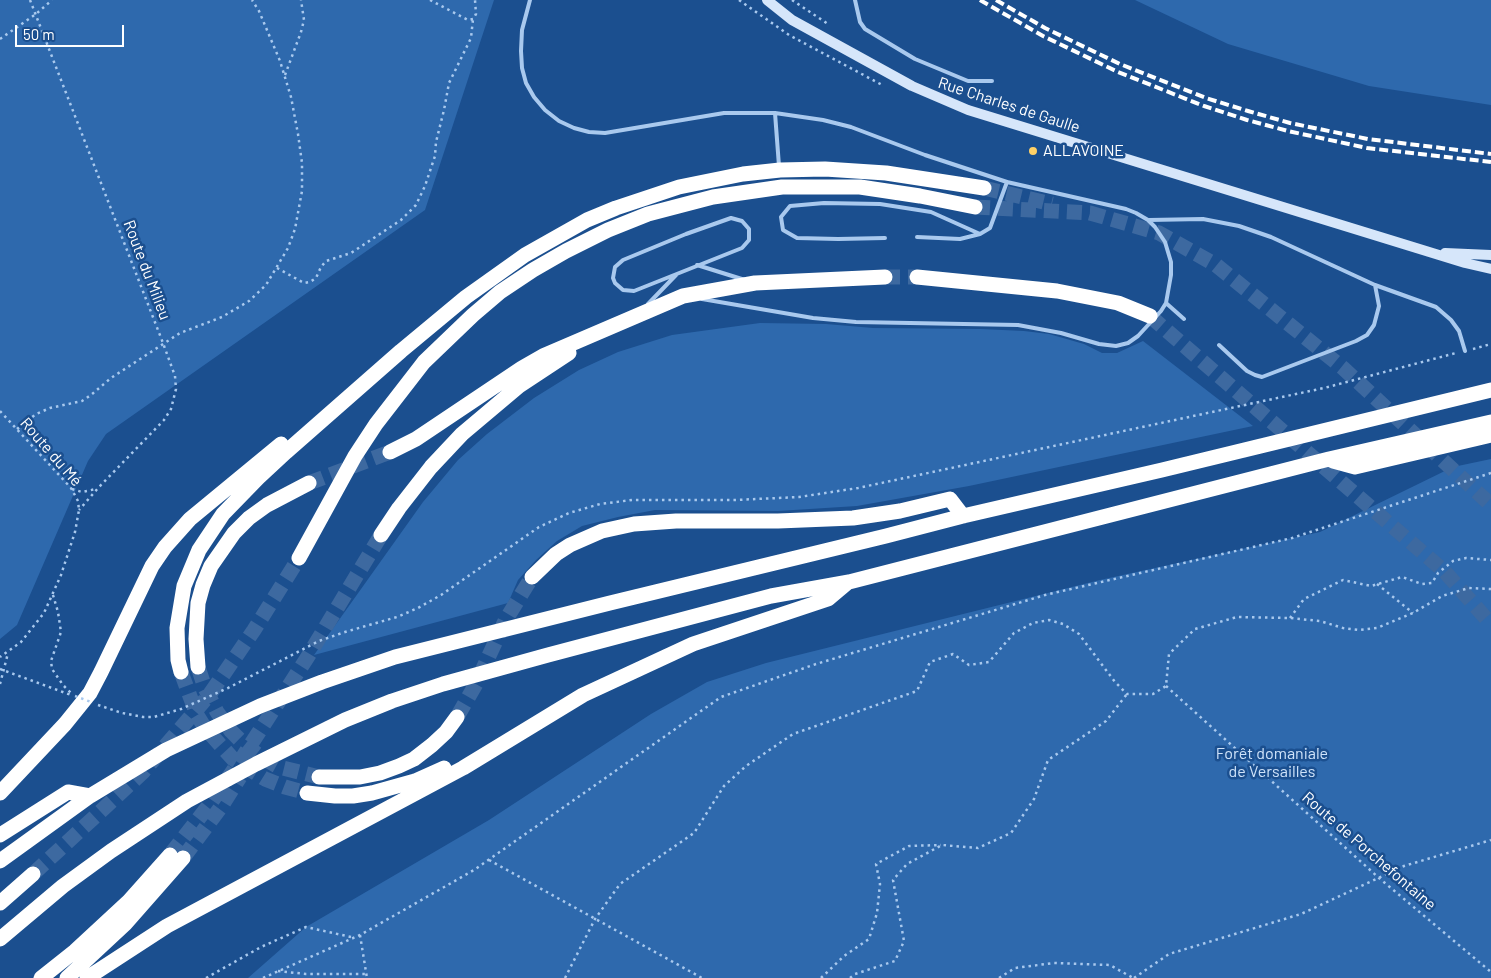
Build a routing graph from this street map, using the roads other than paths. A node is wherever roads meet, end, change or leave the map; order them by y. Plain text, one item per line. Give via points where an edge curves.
1 (530, 0) edge
2 (767, 0) edge
3 (855, 0) edge
4 (992, 81) dead end
5 (775, 113) junction
6 (780, 170) junction
7 (1007, 182) junction
8 (984, 188) tunnel mouth
9 (975, 207) tunnel mouth
10 (1148, 220) junction
11 (980, 234) junction
12 (917, 237) dead end
13 (885, 238) dead end
14 (1431, 252) junction
15 (1491, 254) edge
16 (697, 265) junction
17 (1491, 269) edge
18 (678, 273) junction
19 (885, 277) tunnel mouth
20 (917, 277) tunnel mouth
21 (755, 283) junction
22 (1375, 284) junction
23 (683, 296) junction
24 (1166, 303) junction
25 (1150, 316) tunnel mouth
26 (633, 317) junction
27 (1184, 318) dead end
28 (1219, 346) dead end
29 (401, 351) junction
30 (1465, 351) dead end
31 (1491, 390) edge
32 (1491, 422) edge
33 (1491, 435) edge
34 (390, 452) tunnel mouth
35 (1329, 460) junction
36 (309, 483) tunnel mouth
37 (963, 516) junction
38 (381, 534) tunnel mouth
39 (299, 558) tunnel mouth
40 (532, 577) tunnel mouth
41 (848, 582) junction
42 (198, 667) tunnel mouth
43 (181, 672) tunnel mouth
44 (583, 695) junction
45 (457, 717) tunnel mouth
46 (319, 777) tunnel mouth
47 (0, 793) edge
48 (308, 793) tunnel mouth
49 (90, 796) junction
50 (0, 835) edge
51 (0, 861) edge
52 (33, 874) tunnel mouth
53 (0, 903) edge
54 (0, 939) edge
55 (41, 978) edge
56 (68, 978) edge
57 (87, 978) edge

1 - 5 lane via 520,51 526,83 545,110 574,128 605,133 724,113
2 - 14 main road, Rue Charles de Gaulle via 792,20 903,82 968,110
3 - 4 lane via 864,29 915,59 968,81
5 - 6 lane
5 - 7 lane via 850,127
6 - 8 highway via 869,172
6 - 29 highway via 679,187 587,220 532,250
7 - 10 lane via 1126,209
7 - 11 lane via 990,228
9 - 39 highway via 869,188 782,187 713,197 648,214 575,246 500,292 424,362 355,456
10 - 22 lane via 1203,219 1239,226
10 - 24 lane via 1168,250 1171,275
11 - 12 lane via 960,239
11 - 13 lane via 931,212 880,204 790,206 782,217 783,230 797,238
14 - 15 main road, Rue Charles de Gaulle
14 - 17 main road, Rue Charles de Gaulle
16 - 18 lane
16 - 18 lane via 742,248 749,240 746,224 731,218 686,234 623,260 615,267 614,278 619,287 628,291
16 - 21 lane
18 - 26 lane
19 - 21 highway
20 - 25 highway via 1057,291 1118,303
21 - 23 highway
22 - 28 lane via 1379,306 1374,325 1356,341 1262,376 1247,371
22 - 30 lane via 1436,307 1459,331
23 - 24 lane via 856,322 1018,325 1116,346 1138,336
23 - 26 highway
24 - 27 lane
26 - 34 highway via 543,356 416,439
26 - 38 highway via 519,386 462,434 431,467
29 - 43 highway via 258,478 210,532 184,586 177,628
29 - 47 highway via 234,481 176,532 152,566 90,693
31 - 37 highway
32 - 35 highway
33 - 35 highway via 1355,466
35 - 41 highway
36 - 42 highway via 249,518 211,566 198,603
37 - 40 highway via 950,499 853,518 634,524 602,530 579,540 556,554
37 - 49 highway via 395,658 260,706 166,750
41 - 44 highway via 828,599 693,644
41 - 54 highway via 753,601 548,655 443,684 346,720 188,801 111,851
44 - 48 highway via 452,765 415,781 353,796
44 - 57 highway via 463,768 167,926
45 - 46 highway via 432,745 399,766 360,777
49 - 50 highway via 68,792
49 - 51 highway
52 - 53 highway
55 - 56 highway via 75,951 176,857 125,924

